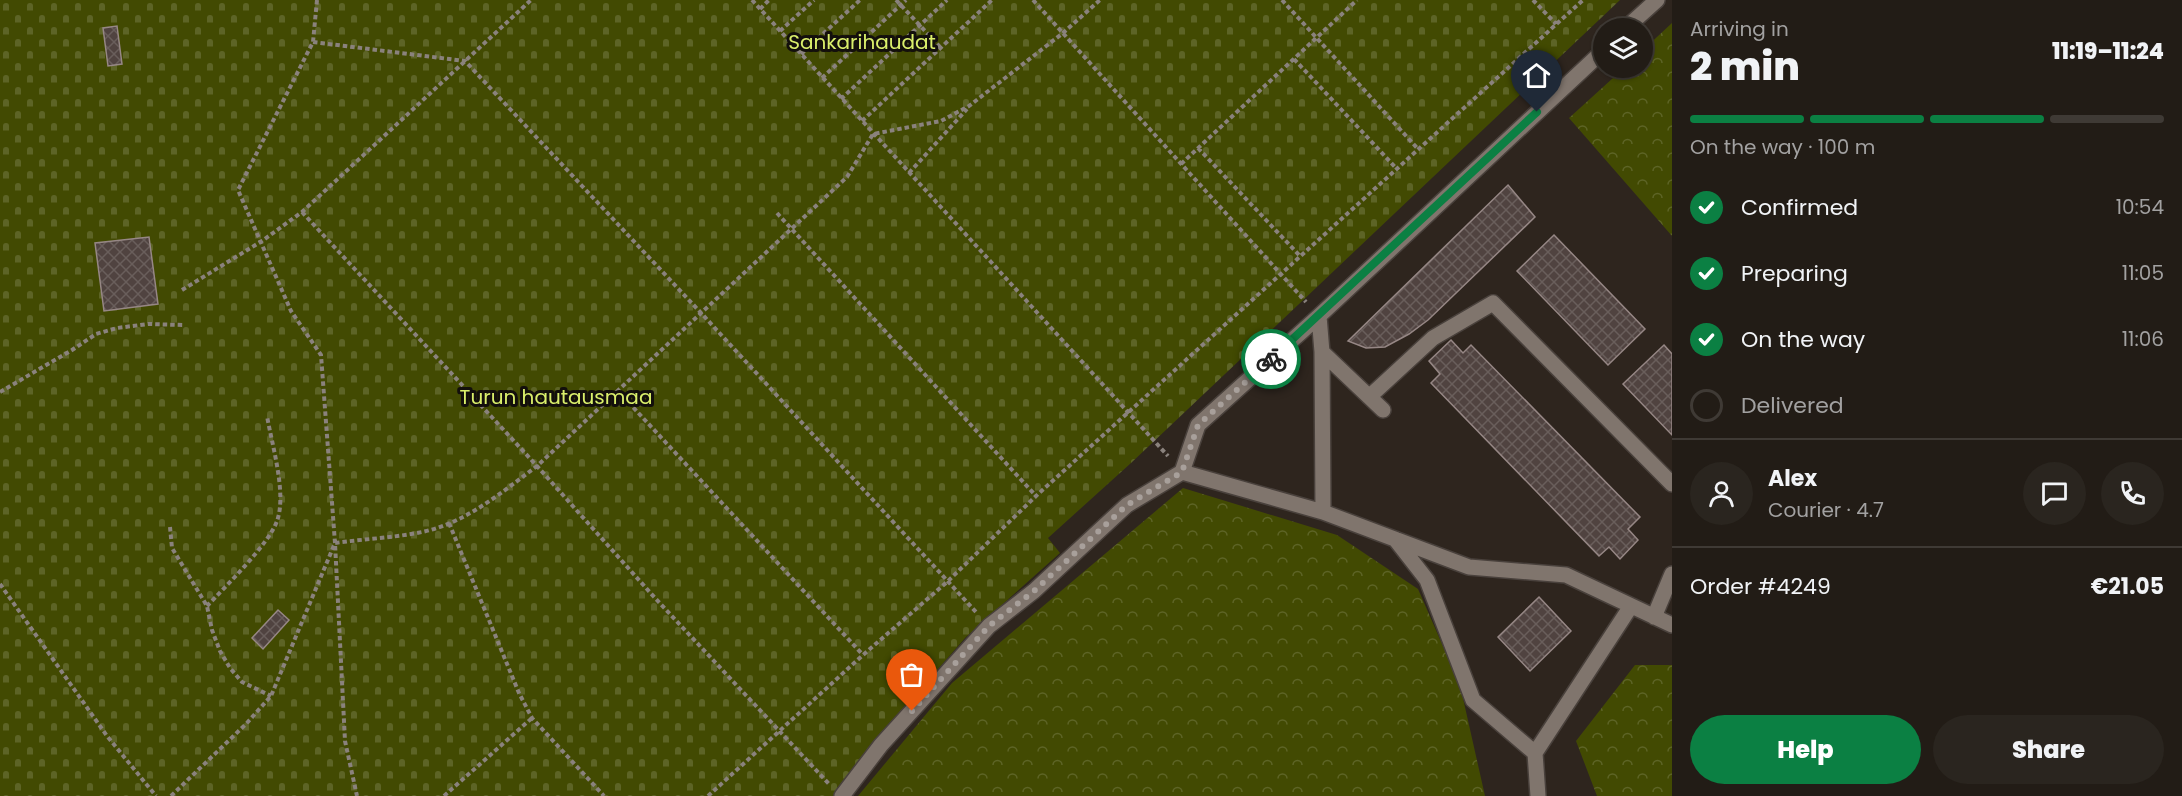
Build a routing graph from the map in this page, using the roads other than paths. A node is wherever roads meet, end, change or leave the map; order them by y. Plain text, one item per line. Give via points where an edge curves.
1 (1657, 0) edge
2 (1637, 18) edge
3 (1593, 60) edge
4 (1319, 316) junction
5 (1322, 352) junction
6 (1369, 397) junction
7 (1383, 410) dead end
8 (1182, 472) junction
9 (1672, 484) edge
10 (1323, 512) junction
11 (1395, 539) junction
12 (1672, 574) edge
13 (1631, 606) junction
14 (1654, 617) junction
15 (1672, 626) edge
16 (1535, 753) junction
17 (837, 792) edge
18 (1538, 796) edge

1 - 2 lane
3 - 4 lane
4 - 5 lane
4 - 8 lane via 1198,425
5 - 6 lane
5 - 10 lane
6 - 7 lane
6 - 9 lane via 1433,338 1493,303
8 - 10 lane
8 - 17 lane via 1127,505 1034,591 989,626
10 - 11 lane
11 - 13 lane via 1469,567 1566,576
11 - 16 lane via 1427,580 1473,699
12 - 14 lane
13 - 14 lane
13 - 16 lane
14 - 15 lane
16 - 18 lane

